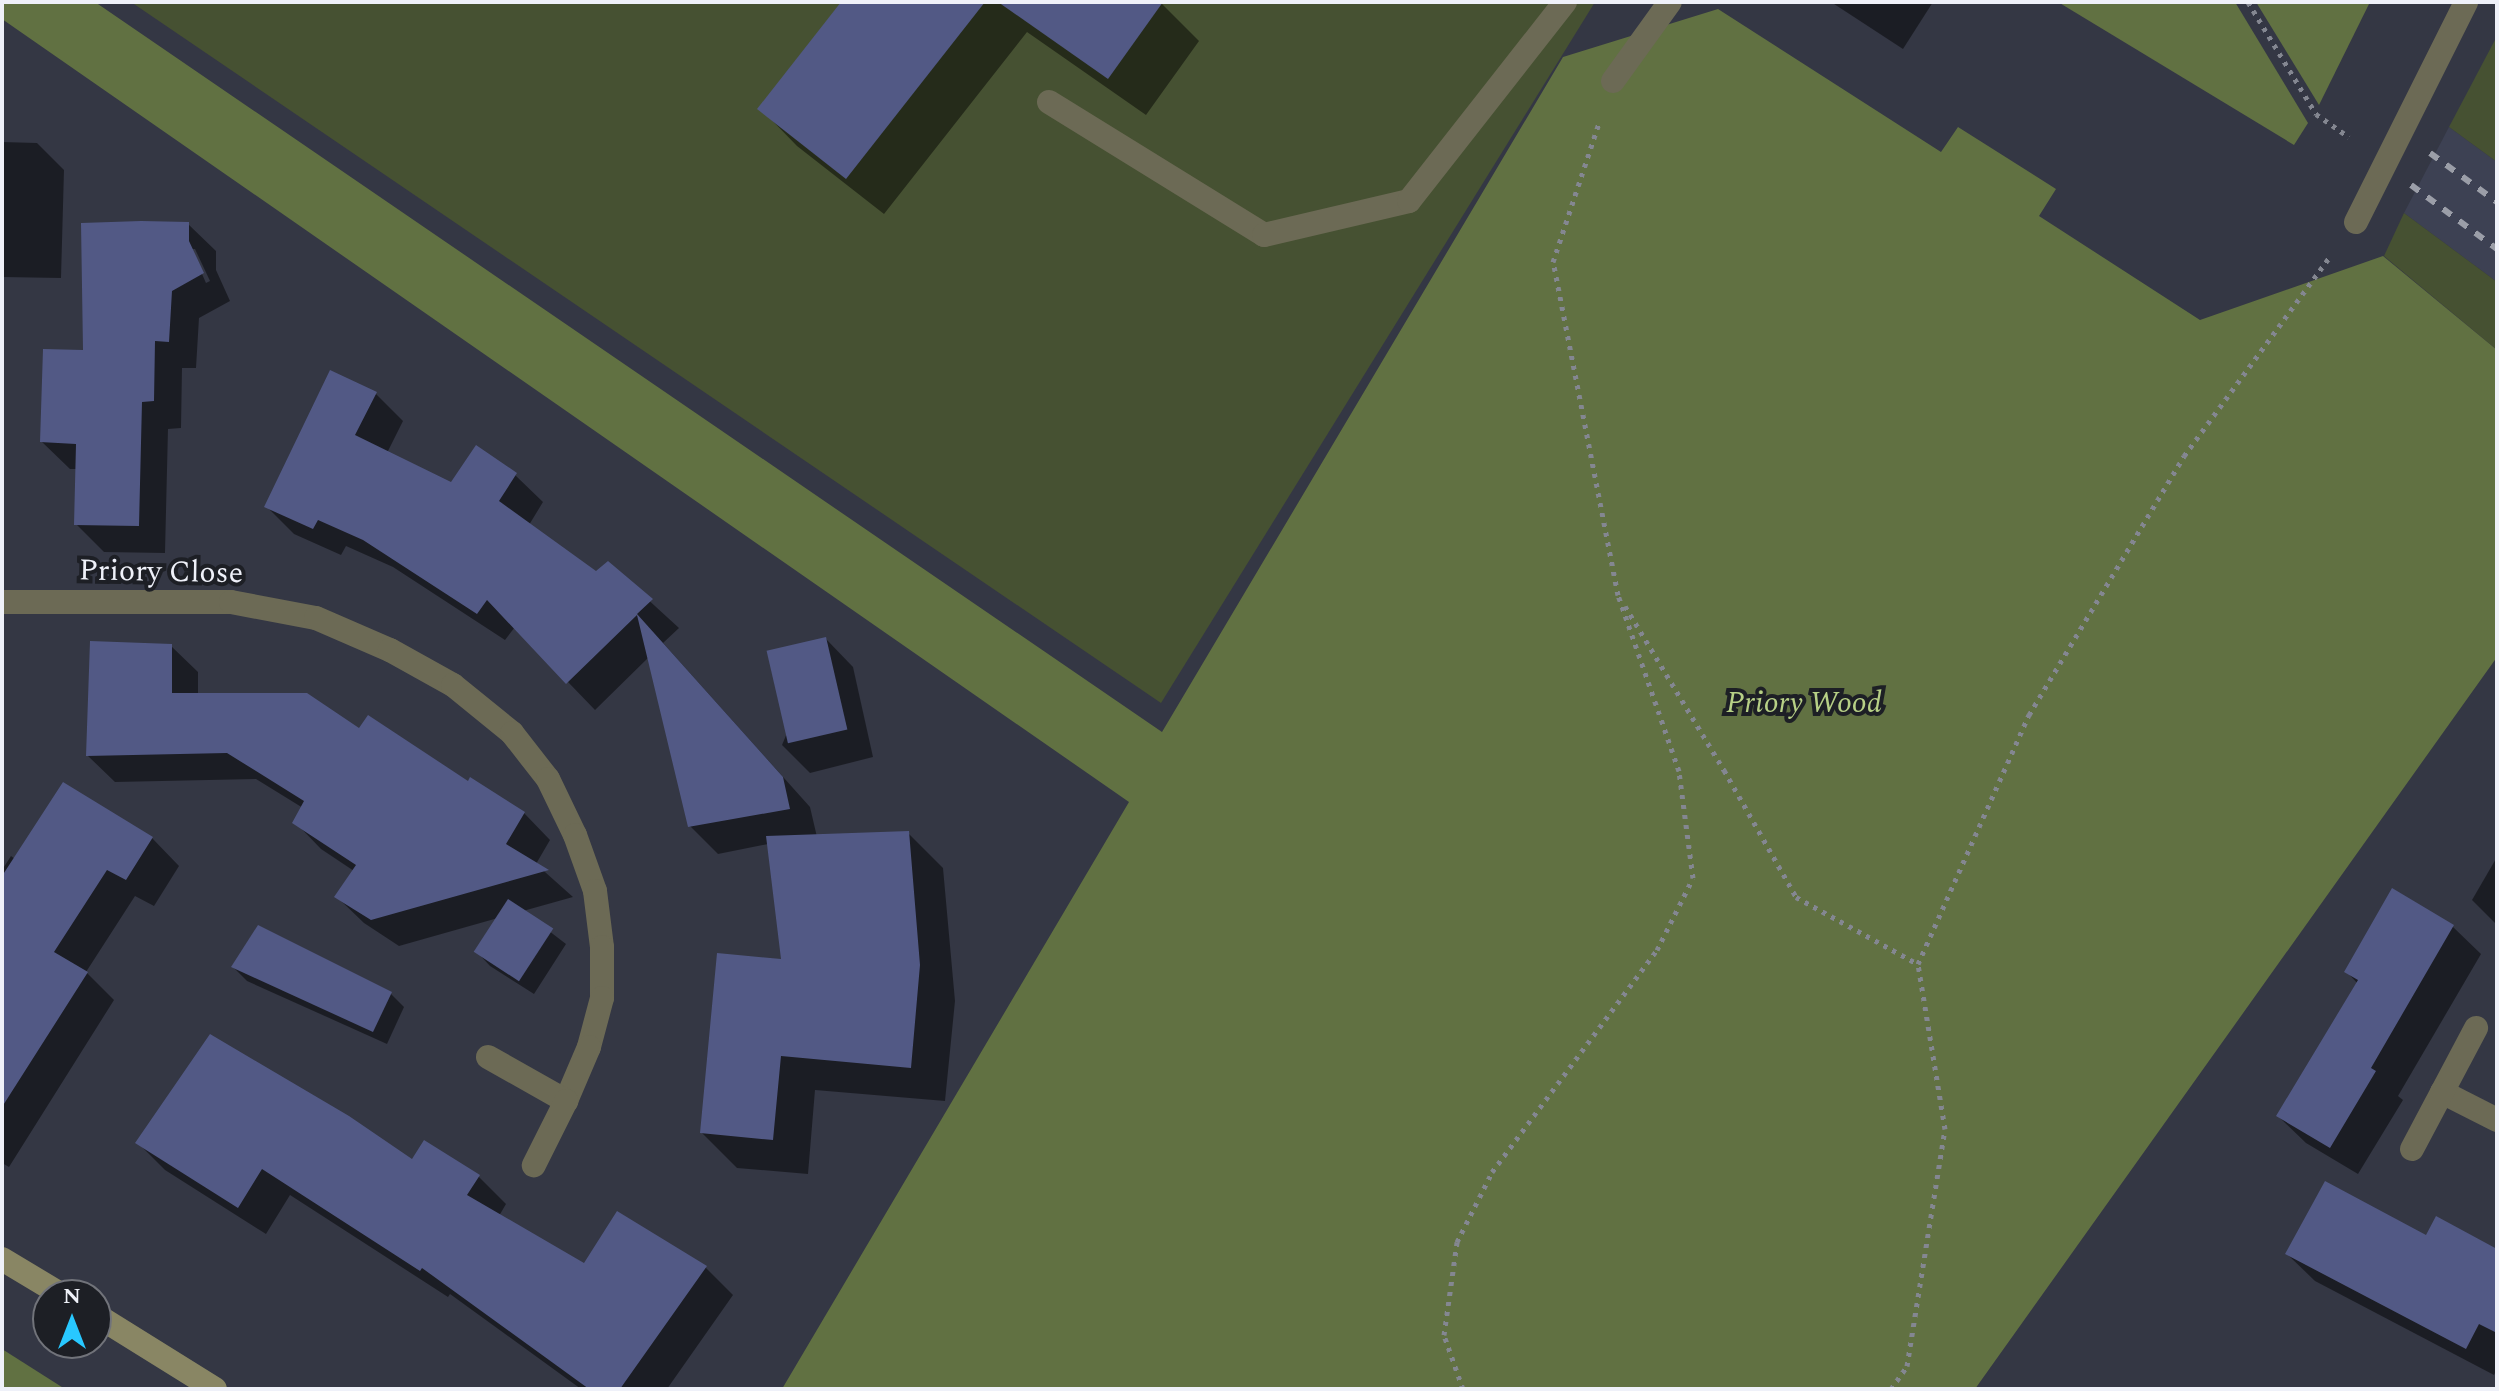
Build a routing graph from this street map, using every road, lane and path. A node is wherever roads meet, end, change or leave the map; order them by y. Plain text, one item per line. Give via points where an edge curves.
1 (1565, 2) edge
2 (1670, 2) edge
3 (2248, 2) edge
4 (2466, 2) edge
5 (1613, 81) joint
6 (1049, 102) dead end
7 (2385, 164) junction
8 (2356, 222) joint
9 (1618, 595) junction
10 (2, 602) edge
11 (1918, 964) junction
12 (2476, 1028) dead end
13 (488, 1057) dead end
14 (2442, 1092) junction
15 (566, 1101) junction
16 (2497, 1120) edge
17 (2412, 1149) dead end
18 (534, 1165) dead end
19 (2, 1259) edge
20 (35, 1279) edge
21 (112, 1325) edge
22 (215, 1389) edge
23 (1463, 1389) edge
24 (1891, 1389) edge

1 - 6 street via 1409,201 1264,235
2 - 5 street
3 - 7 path via 2316,114
4 - 7 street
5 - 9 path via 1553,262
7 - 8 street
8 - 11 path via 2184,456 2037,701
9 - 11 path via 1796,897
9 - 23 path via 1679,771 1693,878 1657,950 1492,1172 1457,1242 1444,1335
10 - 15 street, Priory Close via 231,602 316,618 453,685 512,733 548,779 595,891 602,998
11 - 24 path via 1945,1129 1907,1366
12 - 14 street
13 - 15 street
14 - 16 street
14 - 17 street
15 - 18 street, Priory Close
19 - 20 street
21 - 22 street

